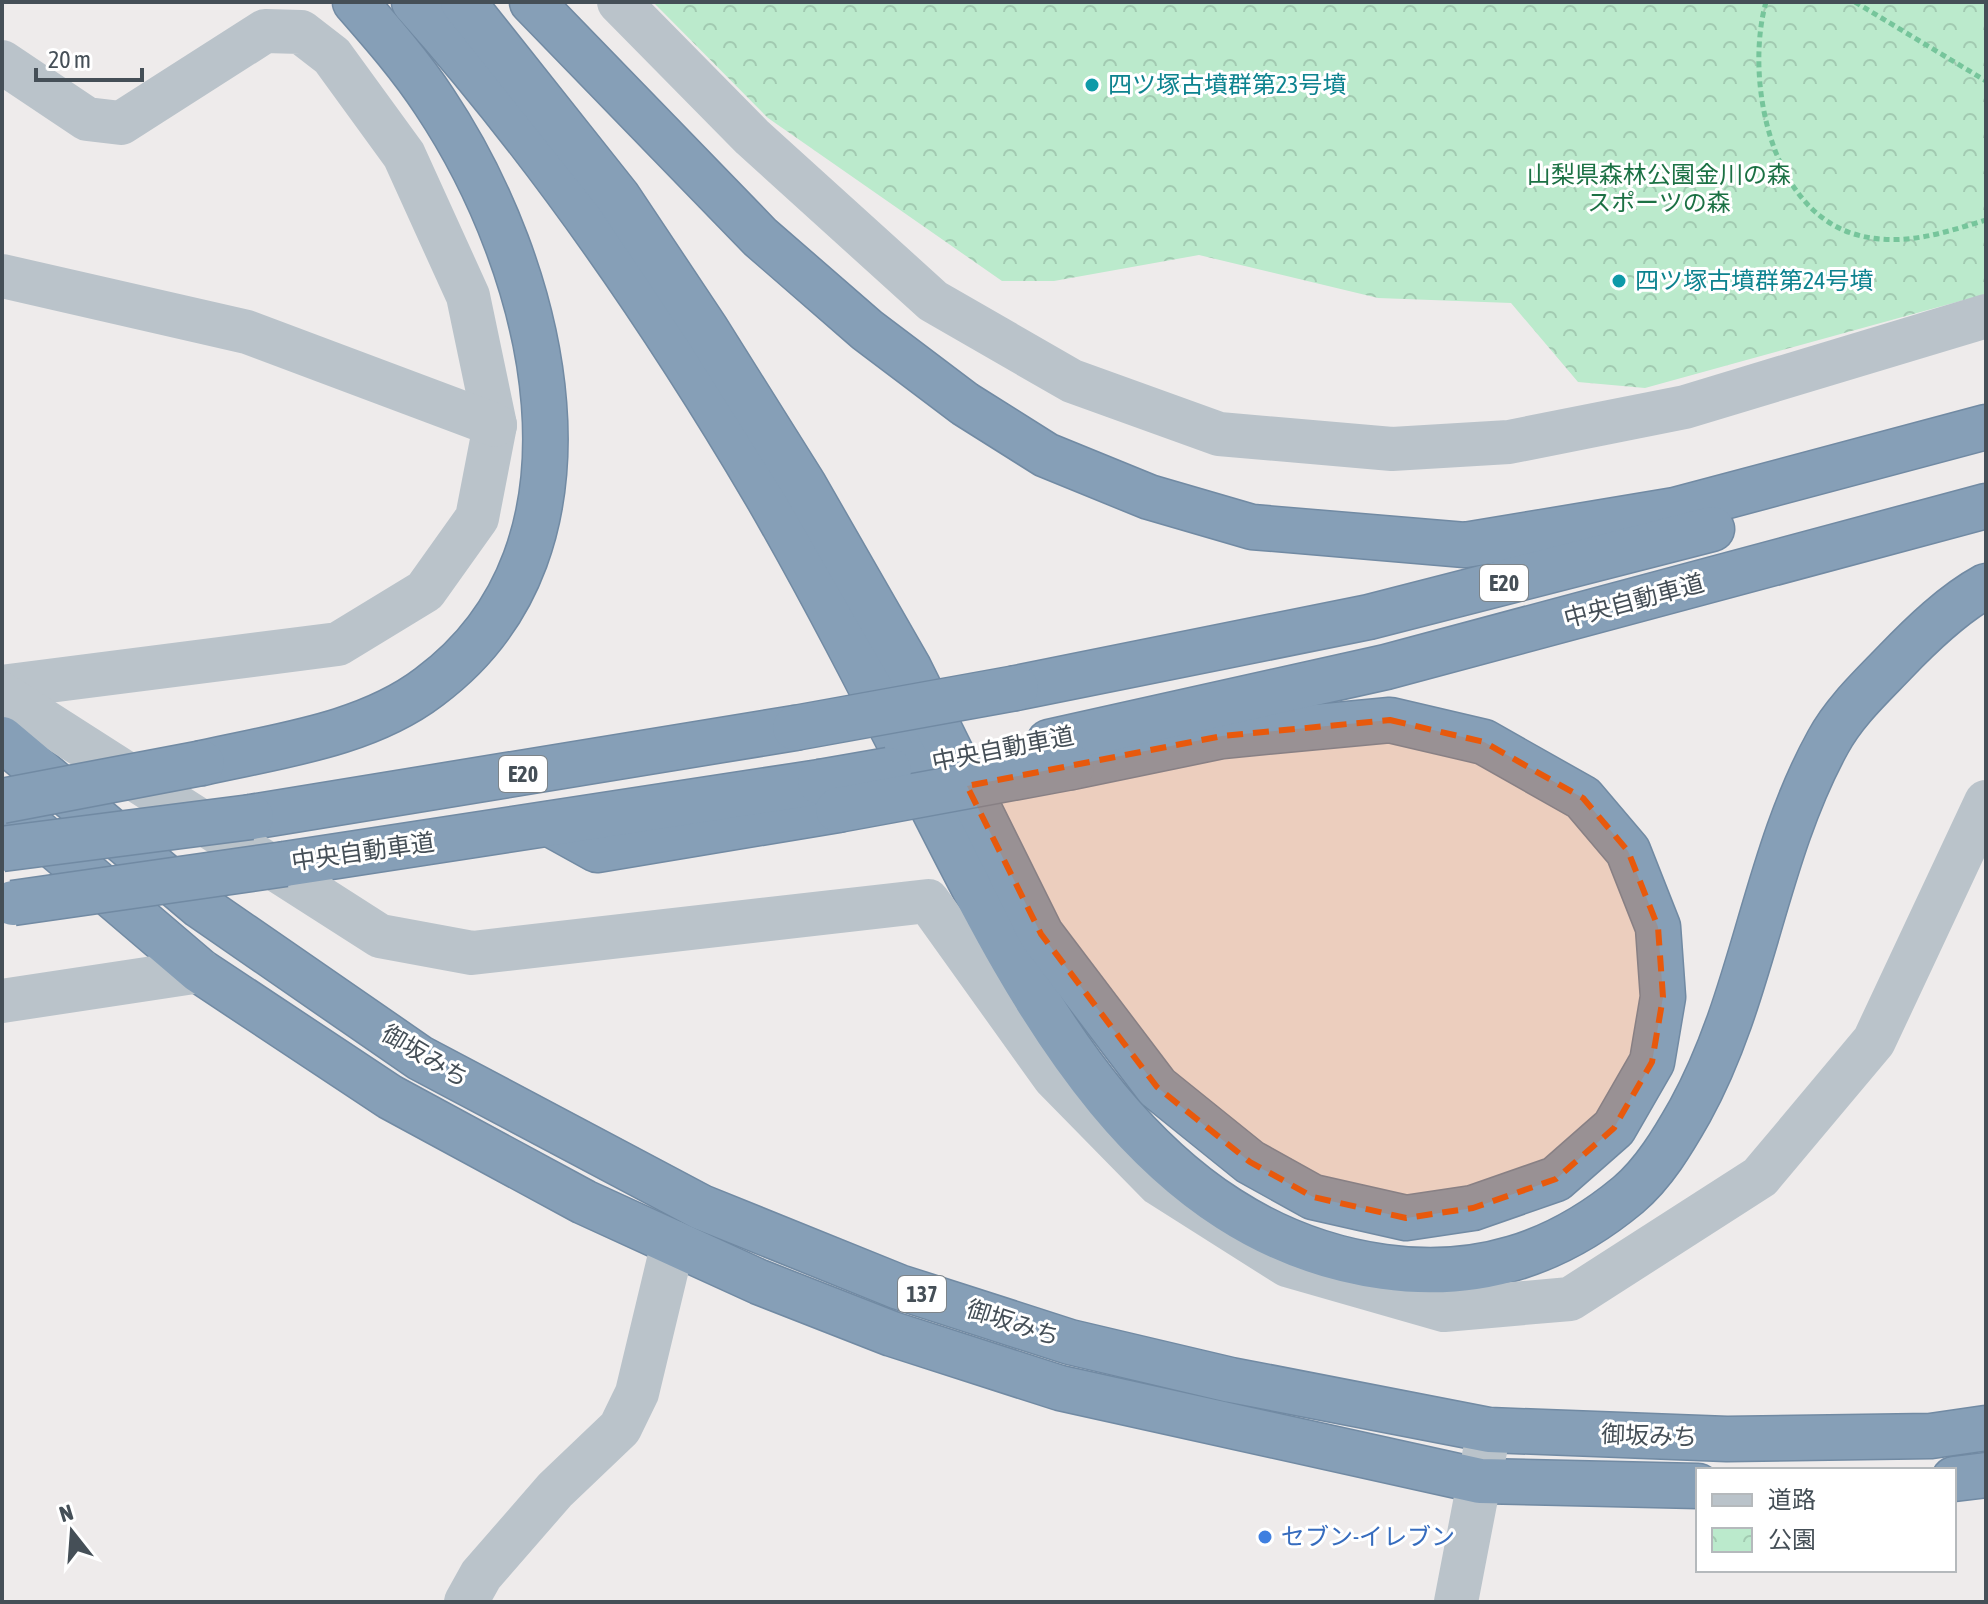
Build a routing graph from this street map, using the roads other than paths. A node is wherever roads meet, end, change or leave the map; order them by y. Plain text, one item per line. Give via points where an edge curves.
1 (355, 2) edge
2 (414, 2) edge
3 (463, 2) edge
4 (532, 2) edge
5 (619, 2) edge
6 (2, 62) edge
7 (2, 276) edge
8 (1986, 316) edge
9 (495, 425) junction
10 (1986, 427) edge
11 (1986, 453) edge
12 (1986, 506) edge
13 (1986, 586) edge
14 (2, 687) edge
15 (2, 694) edge
16 (2, 739) edge
17 (1060, 754) junction
18 (2, 802) edge
19 (1986, 802) edge
20 (2, 849) edge
21 (7, 903) edge
22 (200, 971) junction
23 (2, 1001) edge
24 (673, 1243) junction
25 (1986, 1428) edge
26 (1489, 1430) junction
27 (1986, 1475) edge
28 (1956, 1479) edge
29 (1480, 1481) junction
30 (1696, 1486) edge
31 (466, 1602) edge
32 (1456, 1602) edge

1 - 18 highway, bridge via 435,102 478,178 507,249 542,373 547,436 531,552 509,599 469,653 428,689 373,718 202,763
2 - 13 highway via 489,86 560,178 675,347 767,496 1042,1012 1137,1135 1234,1214 1290,1242 1359,1264 1424,1273 1487,1265 1541,1251 1600,1218 1642,1183 1706,1081 1730,1022 1792,816 1831,736 1915,641
3 - 17 highway via 618,197 706,329 909,668 1041,934 1157,1087 1250,1162 1313,1197 1406,1218 1473,1208 1556,1179 1614,1128 1652,1062 1663,997 1658,927 1628,851 1583,798 1484,742 1390,720
4 - 10 highway via 760,237 867,330 965,404 1046,455 1252,527 1465,545 1675,510
5 - 8 street via 752,137 933,301 1072,381 1219,434 1392,449 1509,442 1685,407
6 - 9 street via 87,119 121,123 265,31 301,32 332,56 404,155 468,296
7 - 9 street via 247,332
9 - 14 street via 477,518 425,591 338,644
11 - 20 highway, 中央自動車道 / E20, bridge via 1369,617 1016,688 251,817
12 - 17 highway, 中央自動車道 / E20
15 - 19 street via 380,936 472,953 928,901 1054,1077 1159,1184 1287,1265 1444,1310 1570,1299 1760,1177 1874,1041
16 - 26 highway, 御坂みち / 137 via 200,906 420,1058 701,1207 899,1287 1070,1342 1231,1380
17 - 21 highway, 中央自動車道 / E20, bridge via 829,796 550,824
18 - 22 highway, 御坂みち / 137
22 - 23 street
22 - 24 highway, 御坂みち / 137 via 390,1097 584,1202
24 - 29 highway, 御坂みち / 137 via 892,1334 1060,1388
24 - 31 street via 637,1393 620,1428 555,1490 481,1575
25 - 26 highway, 御坂みち / 137 via 1931,1436 1727,1439
26 - 29 street
27 - 28 highway
29 - 30 highway, 御坂みち / 137
29 - 32 street

